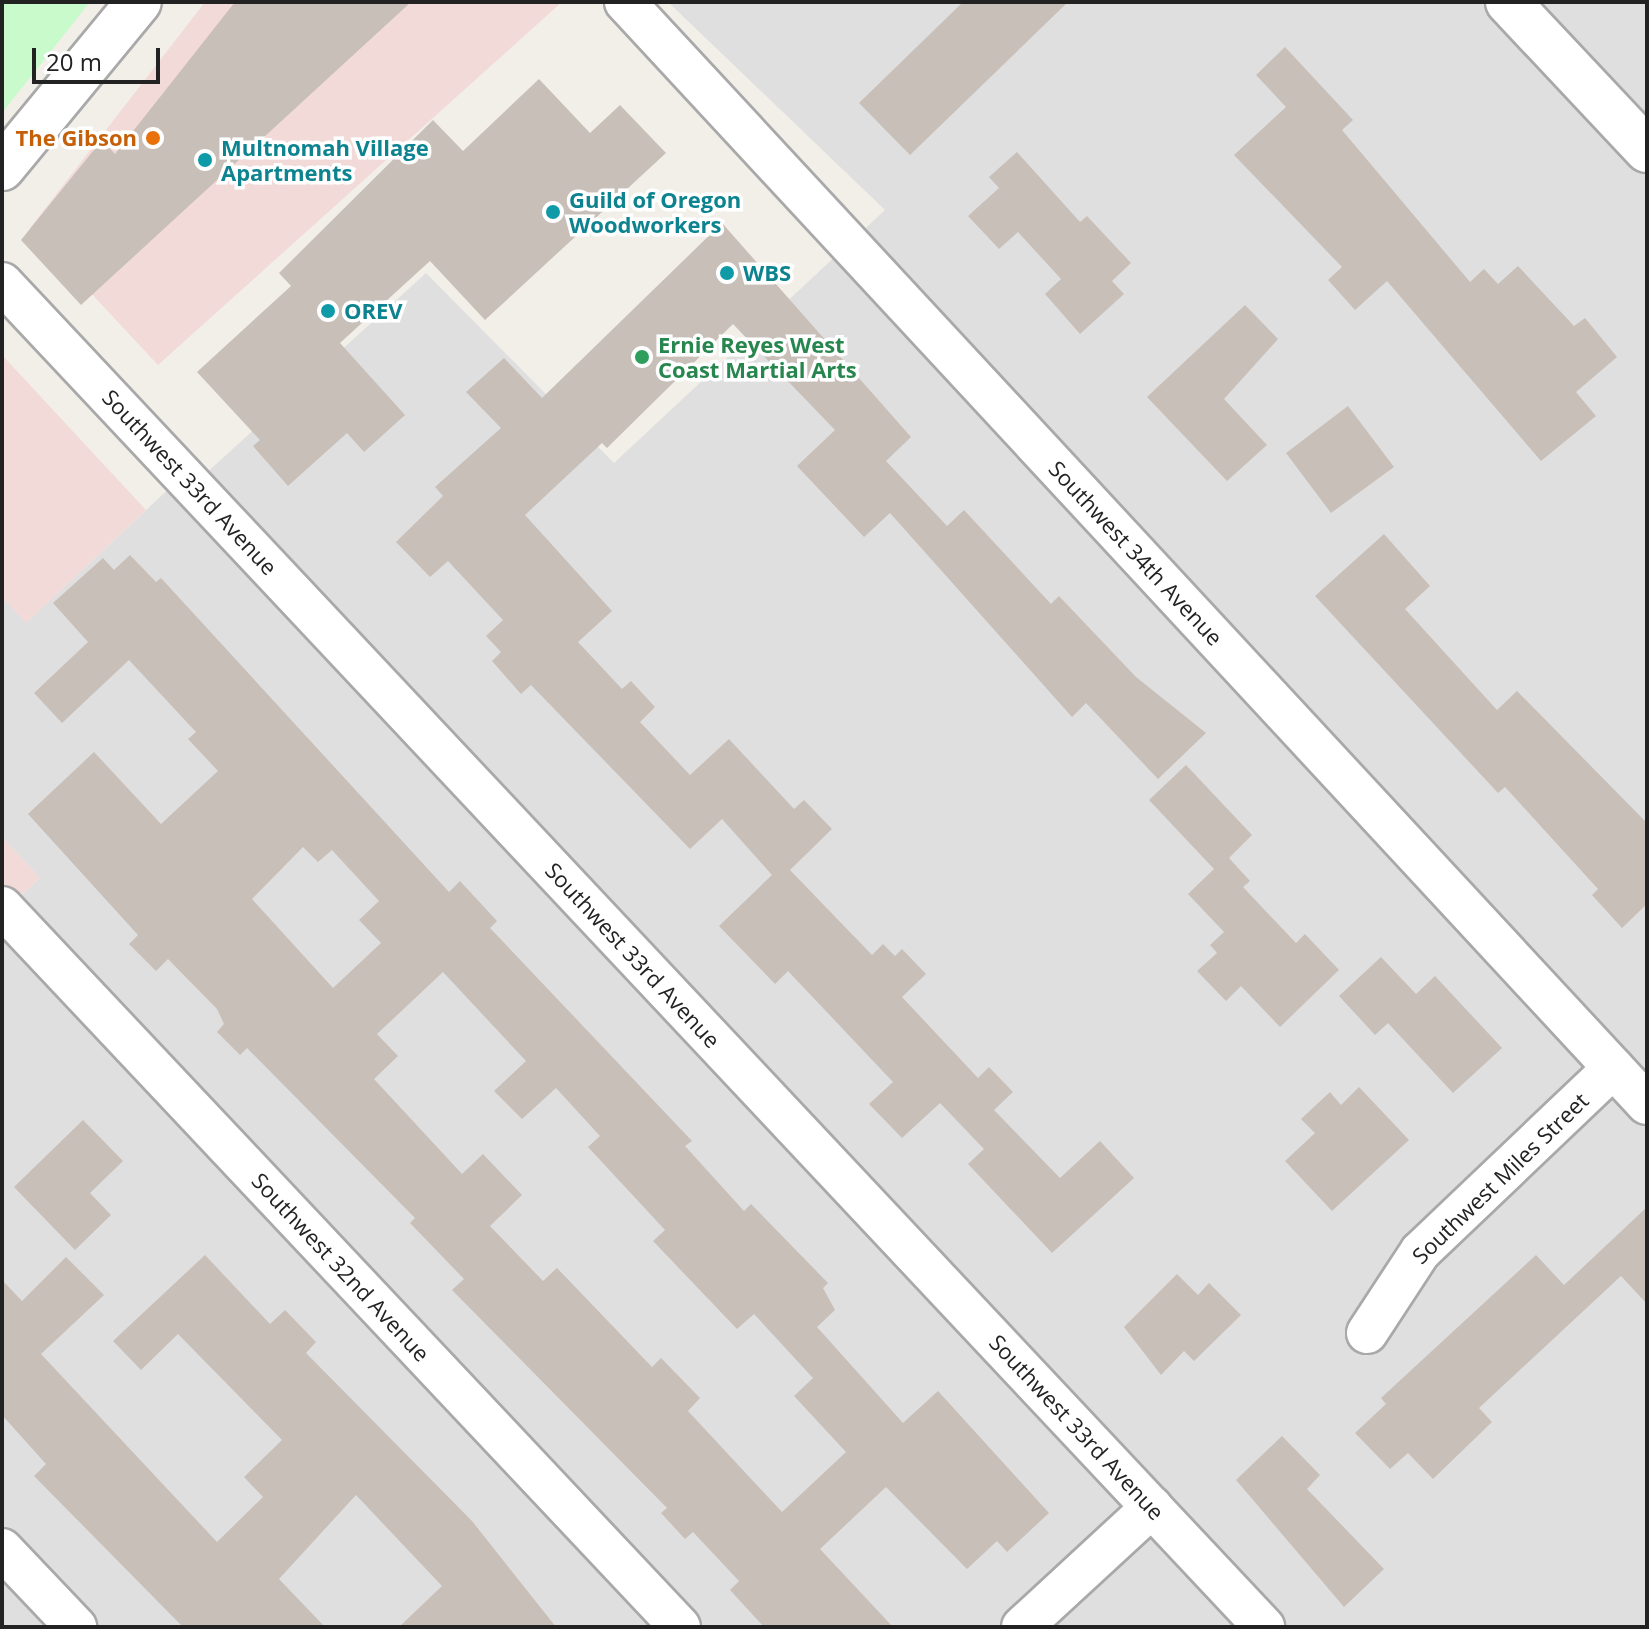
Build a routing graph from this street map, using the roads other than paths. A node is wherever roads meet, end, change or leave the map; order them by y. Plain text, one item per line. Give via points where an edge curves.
1 (139, 2) edge
2 (625, 2) edge
3 (1508, 2) edge
4 (1647, 150) edge
5 (2, 168) edge
6 (2, 283) edge
7 (2, 907) edge
8 (1613, 1068) junction
9 (1647, 1104) edge
10 (1367, 1333) dead end
11 (1152, 1507) junction
12 (2, 1549) edge
13 (76, 1627) edge
14 (680, 1627) edge
15 (1022, 1627) edge
16 (1264, 1627) edge

1 - 5 street
2 - 8 street, Southwest 34th Avenue
3 - 4 street
6 - 11 street, Southwest 33rd Avenue
7 - 14 street, Southwest 32nd Avenue
8 - 9 street, Southwest 34th Avenue
8 - 10 street, Southwest Miles Street via 1420,1252
11 - 15 street
11 - 16 street, Southwest 33rd Avenue
12 - 13 street

